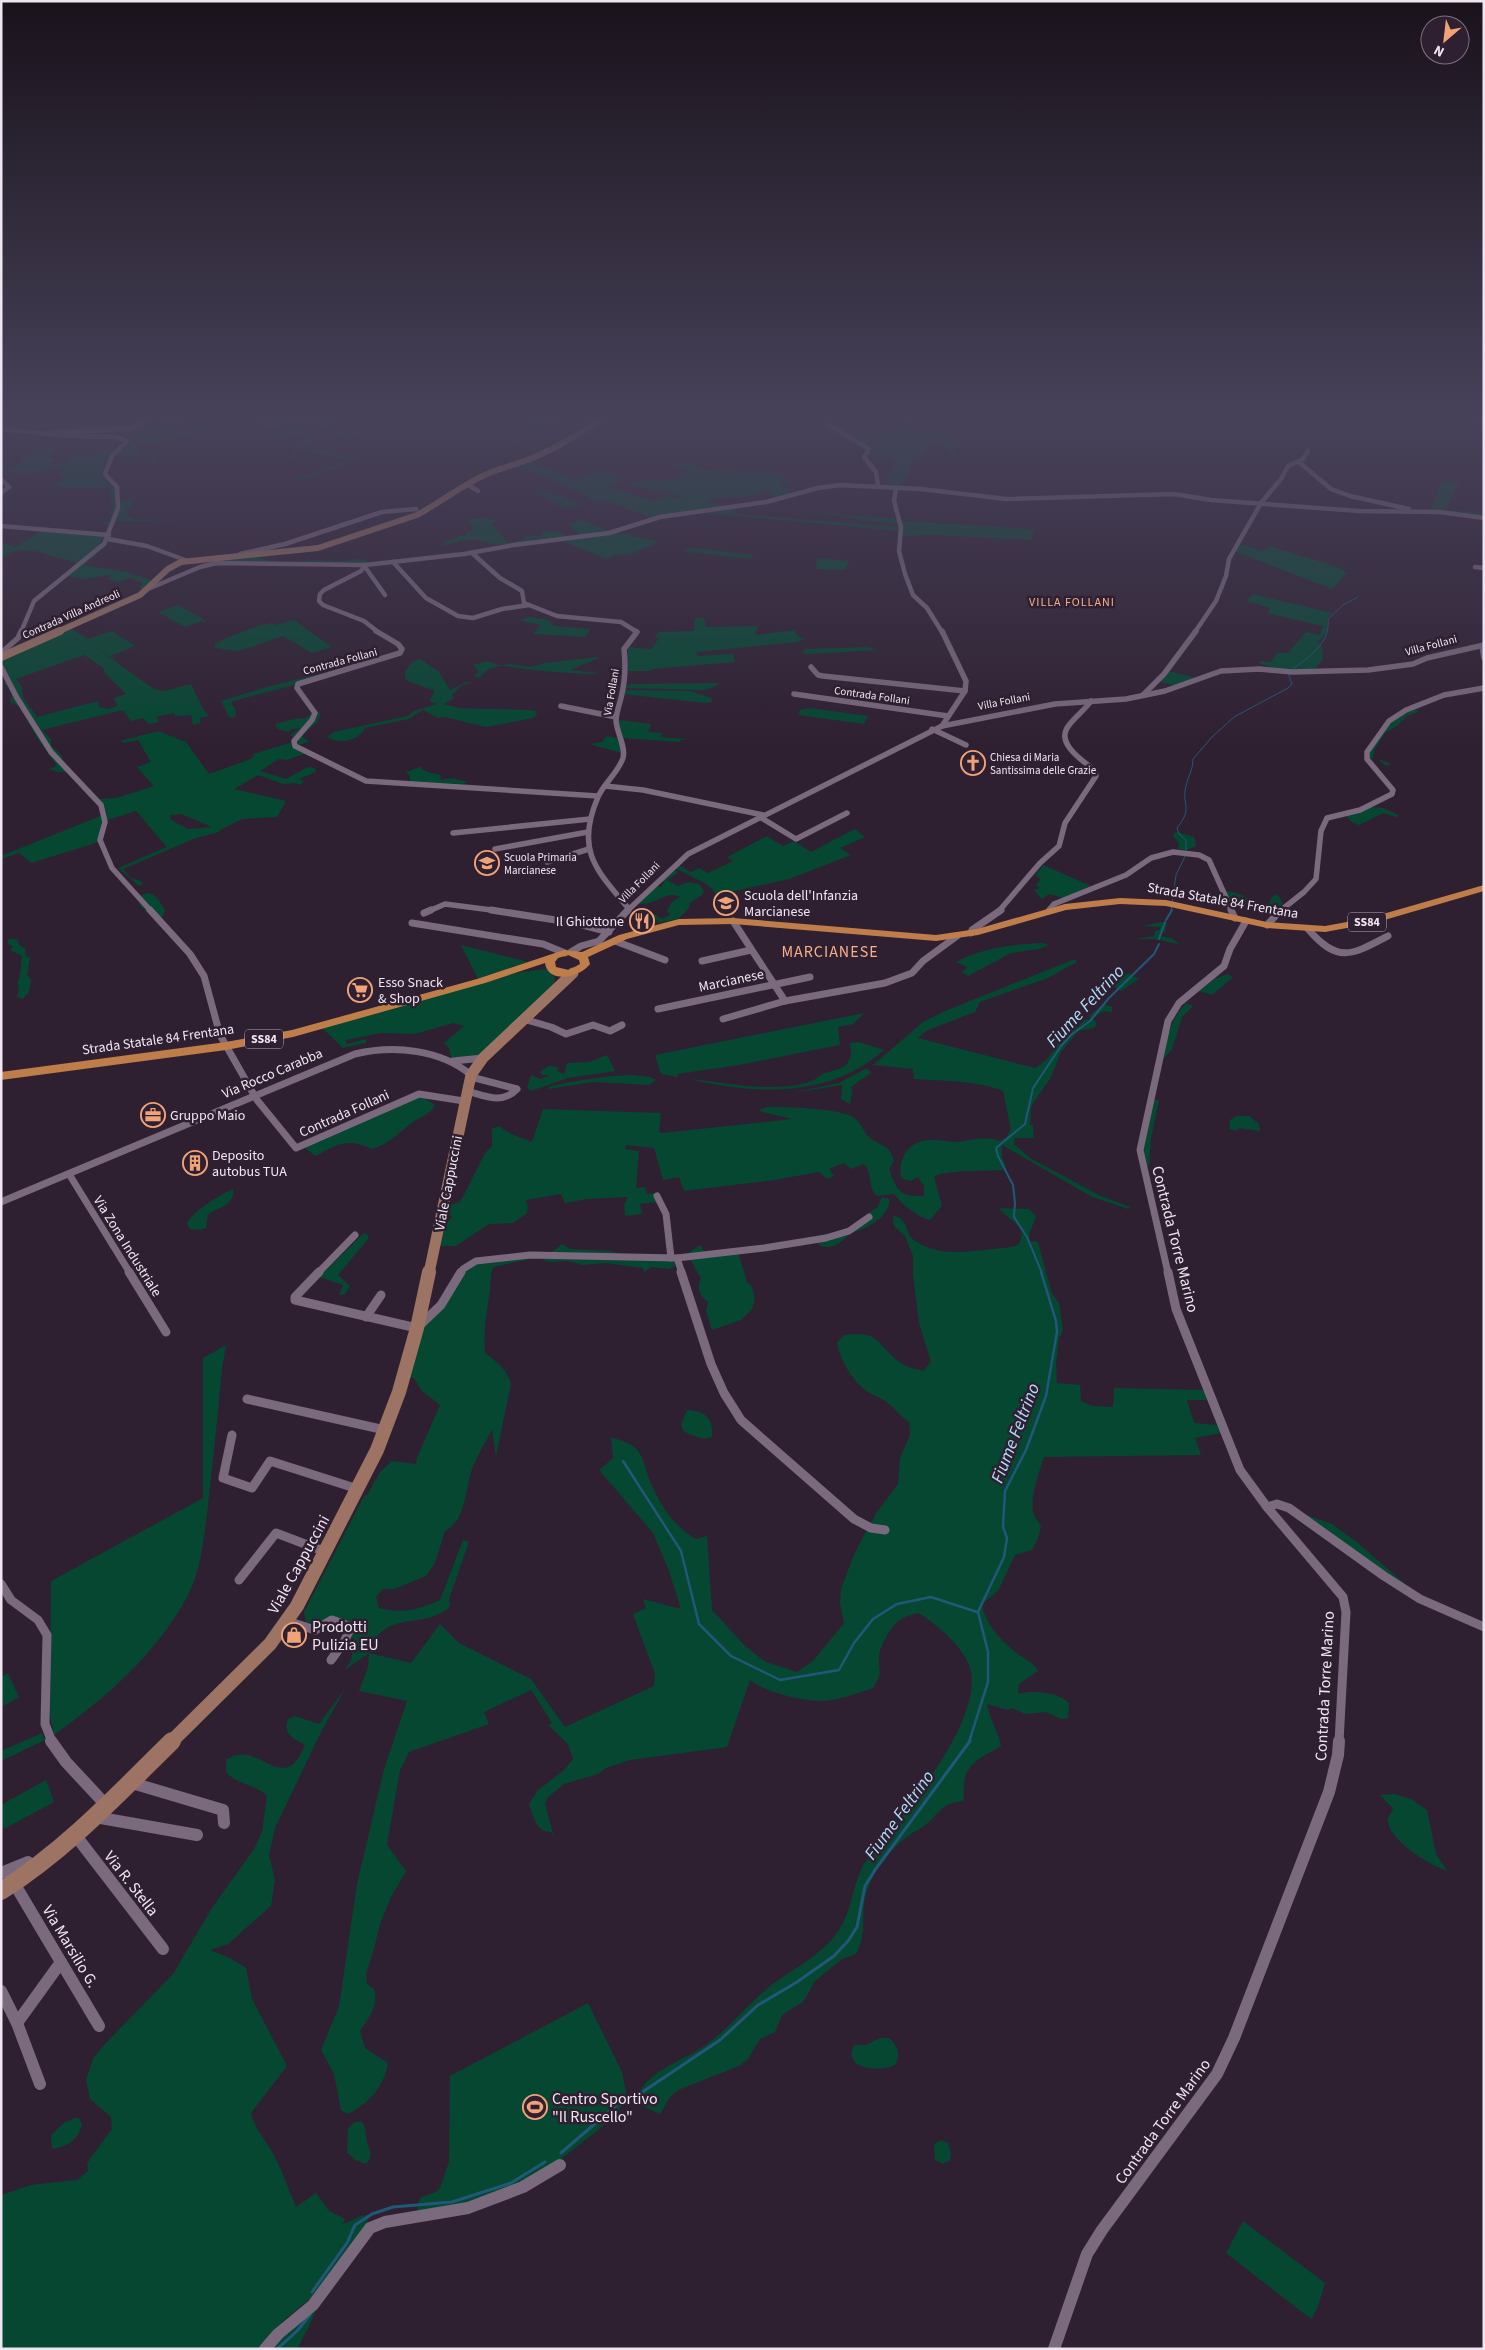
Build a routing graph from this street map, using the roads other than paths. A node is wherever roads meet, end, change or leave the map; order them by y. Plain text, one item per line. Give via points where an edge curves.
1 (1, 526) edge
2 (112, 526) edge
3 (341, 526) edge
4 (388, 526) edge
5 (632, 526) edge
6 (901, 526) edge
7 (1248, 526) edge
8 (108, 537) junction
9 (472, 553) junction
10 (218, 558) junction
11 (188, 560) junction
12 (393, 562) junction
13 (365, 566) junction
14 (1475, 567) dead end
15 (1484, 568) edge
16 (148, 589) junction
17 (385, 595) dead end
18 (529, 605) junction
19 (1483, 646) edge
20 (1, 656) edge
21 (1484, 658) edge
22 (1, 667) edge
23 (811, 667) dead end
24 (1484, 688) edge
25 (965, 691) junction
26 (794, 694) dead end
27 (1143, 695) junction
28 (1091, 702) junction
29 (561, 706) dead end
30 (948, 716) junction
31 (616, 717) junction
32 (942, 726) junction
33 (932, 729) junction
34 (966, 745) dead end
35 (605, 786) junction
36 (598, 796) junction
37 (847, 813) dead end
38 (762, 816) junction
39 (590, 819) junction
40 (588, 832) junction
41 (453, 833) dead end
42 (495, 849) dead end
43 (589, 849) junction
44 (547, 862) dead end
45 (1484, 888) edge
46 (629, 909) junction
47 (1048, 911) junction
48 (424, 913) dead end
49 (1234, 918) junction
50 (733, 921) junction
51 (1246, 921) junction
52 (412, 923) dead end
53 (1267, 925) junction
54 (1308, 929) junction
55 (970, 933) junction
56 (612, 936) junction
57 (957, 936) junction
58 (1388, 936) dead end
59 (751, 950) junction
60 (573, 956) junction
61 (665, 960) dead end
62 (702, 961) dead end
63 (520, 969) junction
64 (554, 970) junction
65 (573, 973) junction
66 (810, 977) dead end
67 (559, 984) junction
68 (775, 984) junction
69 (785, 1001) junction
70 (658, 1009) dead end
71 (523, 1019) junction
72 (723, 1019) dead end
73 (622, 1025) dead end
74 (226, 1046) junction
75 (470, 1070) junction
76 (1, 1076) edge
77 (254, 1095) junction
78 (466, 1096) junction
79 (69, 1174) junction
80 (657, 1196) dead end
81 (1, 1202) edge
82 (869, 1217) dead end
83 (355, 1235) dead end
84 (674, 1258) junction
85 (381, 1295) dead end
86 (366, 1317) junction
87 (416, 1328) junction
88 (166, 1332) dead end
89 (247, 1399) dead end
90 (385, 1430) junction
91 (232, 1435) dead end
92 (358, 1489) junction
93 (1267, 1507) junction
94 (885, 1530) dead end
95 (326, 1552) junction
96 (239, 1580) dead end
97 (1, 1584) edge
98 (288, 1621) junction
99 (1484, 1627) edge
100 (331, 1660) dead end
101 (131, 1782) junction
102 (106, 1805) junction
103 (94, 1817) junction
104 (224, 1823) dead end
105 (197, 1835) dead end
106 (76, 1836) junction
107 (34, 1870) junction
108 (1, 1873) edge
109 (14, 1883) junction
110 (1, 1891) edge
111 (164, 1949) dead end
112 (61, 1962) junction
113 (1, 1991) edge
114 (16, 2023) junction
115 (99, 2026) dead end
116 (40, 2084) dead end
117 (560, 2165) dead end
118 (265, 2349) edge
119 (1054, 2349) edge

1 - 8 street
2 - 8 street
3 - 10 street via 285,544
4 - 10 main road via 305,550
5 - 9 street via 609,533
6 - 25 street via 899,551 904,574 913,595 939,625 966,681
7 - 27 street via 1229,559 1216,601 1186,646
8 - 11 street
8 - 20 street via 98,550 34,601 18,638
9 - 12 street
9 - 18 street via 500,578 522,591 522,601
10 - 11 main road
11 - 16 main road, Contrada Villa Andreoli via 164,571
12 - 13 street
12 - 18 street via 419,592 461,616 470,618
13 - 16 street via 217,563
13 - 17 street
13 - 36 street, Contrada Follani via 324,590 319,601 364,621 402,648 400,653 376,662 298,684 297,688 316,713 294,740 295,746 366,780 466,790
14 - 15 street
16 - 20 main road, Contrada Villa Andreoli
18 - 31 street, Via Follani via 557,616 621,622 637,632 624,649 625,676
19 - 21 street
19 - 27 street, Villa Follani via 1413,664 1368,670 1292,672 1259,668 1220,672
22 - 74 street, Contrada Follani via 51,752 101,804 106,828 100,840 112,868 190,954 204,976
23 - 25 street via 823,676
24 - 53 street via 1444,695 1406,710 1389,721 1367,752 1367,759 1393,790 1392,794 1360,810 1327,818 1322,831 1316,879
25 - 30 street
26 - 30 street, Contrada Follani
27 - 28 street, Villa Follani
28 - 32 street, Villa Follani via 1055,704
28 - 55 street via 1072,722 1066,732 1066,742 1075,755 1095,770 1091,786 1065,824 1059,846 1040,863 1002,910
29 - 31 street
30 - 32 street
31 - 35 street, Via Follani via 624,755
32 - 33 street, Villa Follani
33 - 34 street
33 - 38 street, Villa Follani
35 - 36 street, Via Follani
35 - 38 street via 643,790
36 - 39 street, Via Follani
37 - 38 street via 796,839
38 - 46 street, Villa Follani via 688,854
39 - 40 street, Via Follani
39 - 41 street
40 - 42 street
40 - 43 street, Via Follani
43 - 44 street
43 - 46 street, Via Follani via 598,873
45 - 54 main road, Strada Statale 84 Frentana / SS84 via 1357,924
46 - 56 street, Villa Follani
47 - 49 main road, Strada Statale 84 Frentana / SS84 via 1112,901 1142,901
47 - 49 street via 1054,904 1117,879 1151,858 1173,852 1199,854 1209,860
47 - 55 main road, Strada Statale 84 Frentana / SS84
48 - 56 street via 445,904 460,905 575,923
49 - 51 main road, Strada Statale 84 Frentana / SS84
50 - 56 main road, Strada Statale 84 Frentana / SS84 via 679,922
50 - 57 main road, Strada Statale 84 Frentana / SS84 via 906,938
50 - 59 street
51 - 53 main road, Strada Statale 84 Frentana / SS84
51 - 93 street, Contrada Torre Marino via 1224,966 1179,1003 1168,1021 1140,1150 1176,1309 1240,1470
52 - 60 street via 543,944
53 - 54 main road, Strada Statale 84 Frentana / SS84
54 - 58 street via 1322,946 1341,955 1356,952
55 - 57 main road, Strada Statale 84 Frentana / SS84
56 - 60 street, Villa Follani via 588,945
56 - 60 main road, Strada Statale 84 Frentana / SS84 via 601,948
56 - 61 street
57 - 69 street via 912,973 885,983
59 - 62 street, Marcianese
59 - 68 street
60 - 63 main road, Strada Statale 84 Frentana / SS84
60 - 64 main road via 550,962
60 - 65 main road, SS84 via 581,969
63 - 64 main road, Strada Statale 84 Frentana / SS84
63 - 74 main road, Strada Statale 84 Frentana / SS84 via 293,1033
64 - 65 main road, SS84
64 - 67 main road
65 - 67 main road
66 - 68 street, Marcianese
67 - 71 main road
68 - 69 street
68 - 70 street, Marcianese
69 - 72 street
71 - 73 street via 566,1034 593,1025 612,1031
71 - 75 main road
74 - 76 main road, Strada Statale 84 Frentana / SS84
74 - 77 street, Contrada Follani
75 - 77 street, Via Rocco Carabba via 448,1061 394,1049 362,1052
75 - 78 main road, Viale Cappuccini
75 - 78 street, Via Rocco Carabba via 517,1089 502,1101
77 - 78 street, Contrada Follani via 296,1148 419,1094
77 - 79 street, Via Rocco Carabba
78 - 87 main road, Viale Cappuccini
79 - 81 street, Via Rocco Carabba
79 - 88 street, Via Zona Industriale
80 - 84 street via 666,1214
82 - 84 street via 848,1231 826,1238
83 - 86 street via 295,1297 297,1302
84 - 87 street via 530,1255 476,1261 462,1269 441,1306
84 - 94 street via 711,1364 741,1420 854,1519 871,1528
85 - 86 street
86 - 87 street
87 - 90 main road, Viale Cappuccini
89 - 90 street
90 - 92 main road, Viale Cappuccini
91 - 92 street via 223,1478 252,1488 270,1461
92 - 95 main road, Viale Cappuccini
93 - 99 street via 1282,1504 1293,1510 1420,1599
93 - 119 street, Contrada Torre Marino via 1342,1597 1346,1612 1338,1755 1334,1773 1266,1959 1217,2074 1087,2254
95 - 96 street via 276,1533
95 - 98 main road, Viale Cappuccini
97 - 102 street via 11,1600 38,1620 47,1636 46,1724 51,1741
98 - 100 street via 315,1630 326,1620 335,1619 351,1627
98 - 101 main road, Viale Cappuccini via 270,1644
101 - 102 main road, Viale Cappuccini
101 - 104 street via 223,1810
102 - 103 main road, Viale Cappuccini
103 - 105 street
103 - 106 main road, Viale Cappuccini
106 - 107 main road, Viale Cappuccini
106 - 111 street, Via R. Stella
107 - 108 street via 28,1862
107 - 109 main road, Viale Cappuccini
109 - 110 main road, Viale Cappuccini
109 - 112 street, Via Marsilio G.
112 - 114 street
112 - 115 street, Via Marsilio G.
113 - 114 street
114 - 116 street
117 - 118 street via 522,2187 468,2208 385,2222 370,2228 313,2305

